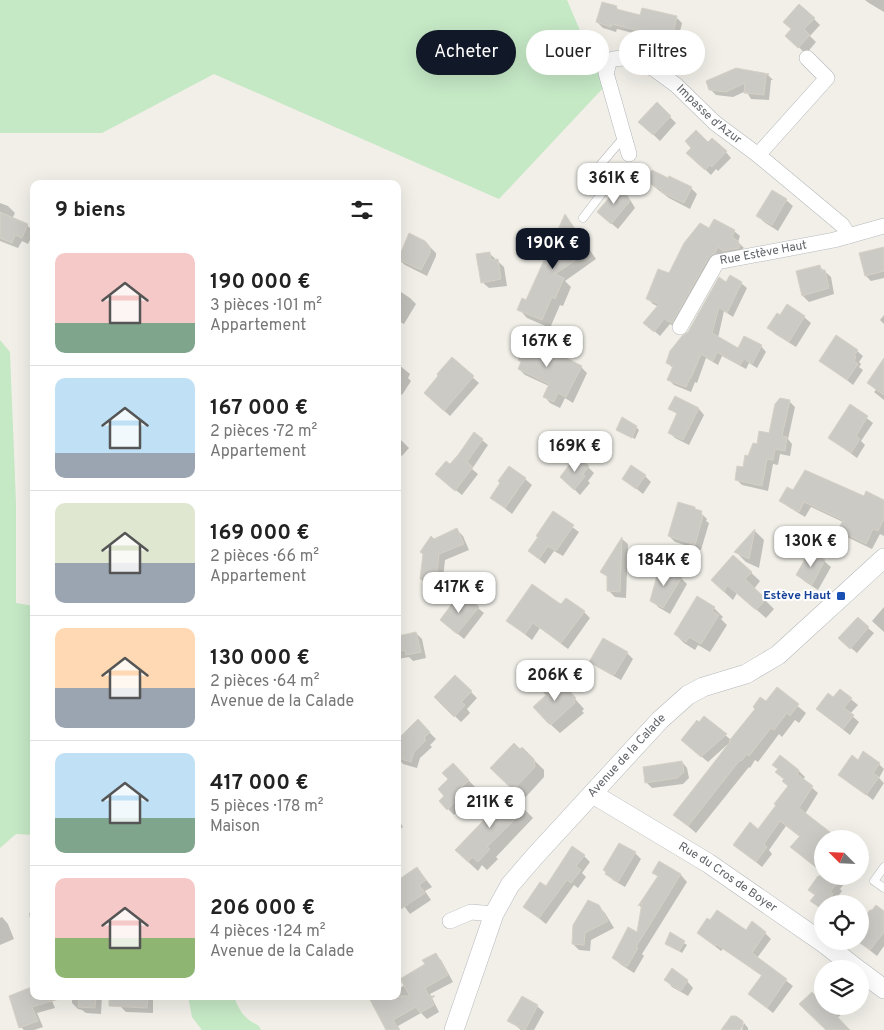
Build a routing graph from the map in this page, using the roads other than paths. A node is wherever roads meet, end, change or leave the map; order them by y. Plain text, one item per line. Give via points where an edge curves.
1 (807, 58) dead end
2 (624, 137) junction
3 (629, 154) dead end
4 (758, 155) junction
5 (583, 218) dead end
6 (884, 226) edge
7 (849, 236) junction
8 (680, 327) dead end
9 (884, 558) edge
10 (593, 793) junction
11 (884, 868) edge
12 (884, 888) edge
13 (494, 914) junction
14 (450, 921) dead end
15 (846, 960) edge
16 (869, 978) edge
17 (884, 989) edge
18 (454, 1030) edge

1 - 4 street via 827,78
2 - 3 street, Impasse d'Azur
2 - 4 street, Impasse d'Azur via 606,73 613,59 624,58 638,61 676,85 715,123
2 - 5 lane via 601,164 598,178 602,193
4 - 7 street, Impasse d'Azur via 842,225
6 - 7 street, Rue Estève Haut
7 - 8 street, Rue Estève Haut via 717,262
9 - 10 street, Avenue de la Calade via 778,655 746,674 703,687 678,703
10 - 13 street, Avenue de la Calade via 516,878
10 - 15 street, Rue du Cros de Boyer via 715,868
11 - 12 lane via 874,881
13 - 14 street via 471,912
13 - 18 street, Avenue de la Calade
16 - 17 street, Rue du Cros de Boyer

